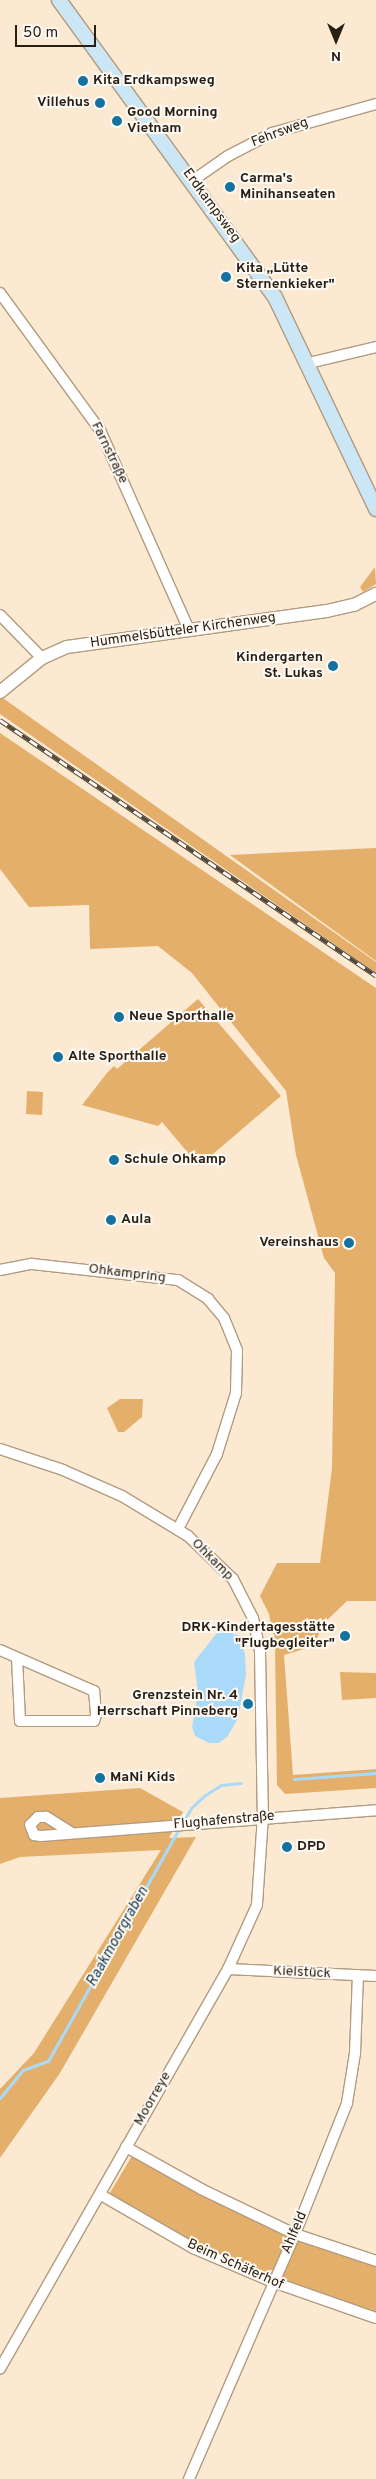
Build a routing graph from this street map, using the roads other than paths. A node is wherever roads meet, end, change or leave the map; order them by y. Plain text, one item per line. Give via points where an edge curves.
1 (59, 0) edge
2 (376, 104) edge
3 (192, 181) junction
4 (0, 293) edge
5 (376, 347) edge
6 (309, 363) junction
7 (376, 509) edge
8 (376, 594) edge
9 (0, 615) edge
10 (189, 630) junction
11 (42, 658) junction
12 (0, 692) edge
13 (0, 1270) edge
14 (0, 1449) edge
15 (178, 1529) junction
16 (0, 1650) edge
17 (17, 1658) junction
18 (376, 1810) edge
19 (263, 1816) junction
20 (72, 1833) dead end
21 (228, 1969) junction
22 (358, 1976) junction
23 (376, 1976) edge
24 (126, 2148) junction
25 (101, 2196) junction
26 (295, 2234) junction
27 (376, 2261) edge
28 (273, 2282) junction
29 (376, 2318) edge
30 (0, 2368) edge
31 (189, 2479) edge

1 - 3 main road, Erdkampsweg
2 - 3 street, Fehrsweg via 272,133 228,156
3 - 6 main road, Erdkampsweg via 275,297
4 - 10 street, Farnstraße via 100,430
5 - 6 street
6 - 7 main road, Erdkampsweg
8 - 10 street, Hummelsbütteler Kirchenweg via 339,609
9 - 11 street
10 - 11 street, Hummelsbütteler Kirchenweg via 67,647
11 - 12 street, Hummelsbütteler Kirchenweg
13 - 15 street, Ohkampring via 32,1264 178,1280 208,1299 224,1318 237,1351 236,1393 217,1454
14 - 15 street, Ohkamp via 94,1483
15 - 19 street, Ohkamp via 222,1566 245,1598 253,1618 260,1651
16 - 17 street
17 - 17 street via 94,1692 94,1721 20,1721
18 - 19 street, Flughafenstraße
19 - 20 street, Flughafenstraße
19 - 21 street, Moorreye via 257,1905
21 - 22 street, Kielstück
21 - 24 street, Moorreye
22 - 23 street, Kielstück
22 - 26 street, Ahlfeld via 355,2053 347,2103
24 - 25 street, Moorreye
24 - 26 street via 201,2189
25 - 28 street, Beim Schäferhof via 195,2249
25 - 30 street, Moorreye
26 - 27 street
26 - 28 street, Ahlfeld
28 - 29 street, Beim Schäferhof
28 - 31 street, Ahlfeld

